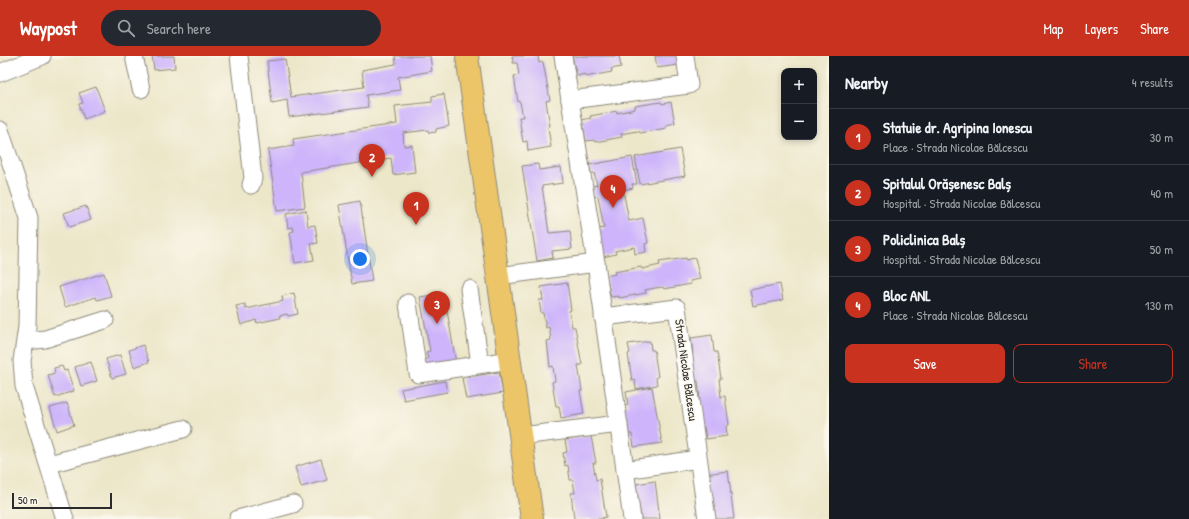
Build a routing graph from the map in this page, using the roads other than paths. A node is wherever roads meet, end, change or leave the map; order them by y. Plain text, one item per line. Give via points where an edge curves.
1 (42, 56) edge
2 (134, 56) edge
3 (239, 56) edge
4 (467, 56) edge
5 (563, 56) edge
6 (685, 56) edge
7 (0, 73) edge
8 (141, 89) dead end
9 (570, 100) junction
10 (0, 130) edge
11 (251, 185) dead end
12 (596, 263) junction
13 (498, 276) junction
14 (469, 288) dead end
15 (408, 303) dead end
16 (603, 317) junction
17 (105, 320) dead end
18 (26, 341) junction
19 (510, 360) junction
20 (480, 364) junction
21 (619, 424) junction
22 (183, 429) dead end
23 (521, 436) junction
24 (698, 459) junction
25 (49, 464) junction
26 (625, 470) junction
27 (293, 504) dead end
28 (65, 519) edge
29 (238, 519) edge
30 (532, 519) edge
31 (632, 519) edge
32 (707, 519) edge

1 - 7 street
2 - 8 street
3 - 11 street via 253,178
4 - 13 main road
5 - 9 street
6 - 9 street via 689,85
9 - 12 street
10 - 18 street via 29,218
12 - 13 street
12 - 16 street
13 - 19 main road
14 - 20 street
15 - 20 street via 418,374
16 - 21 street
16 - 24 street, Strada Nicolae Bălcescu via 677,308
17 - 18 street via 45,340
18 - 25 street via 22,361 24,386
19 - 20 street
19 - 23 main road
21 - 23 street
21 - 26 street
22 - 25 street
23 - 30 main road
24 - 26 street
24 - 32 street, Strada Nicolae Bălcescu
25 - 28 street
26 - 31 street
27 - 29 street

